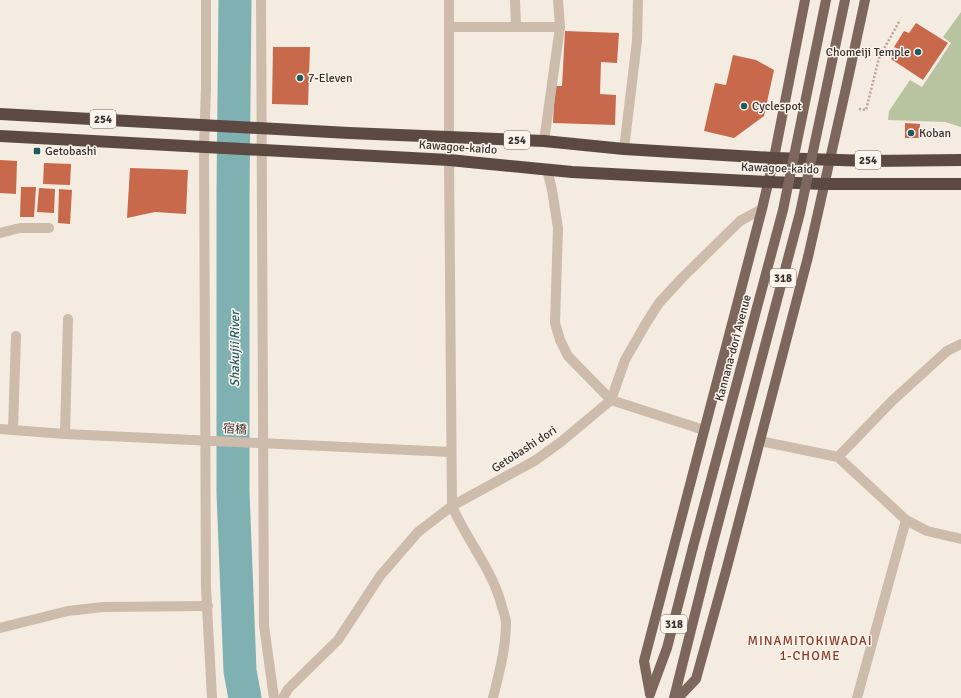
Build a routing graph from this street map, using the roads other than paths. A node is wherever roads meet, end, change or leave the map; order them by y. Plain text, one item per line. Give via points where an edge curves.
1 (206, 0) edge
2 (261, 0) edge
3 (449, 0) edge
4 (515, 0) edge
5 (558, 0) edge
6 (638, 0) edge
7 (805, 0) edge
8 (826, 0) edge
9 (845, 0) edge
10 (864, 0) edge
11 (449, 26) junction
12 (516, 27) junction
13 (560, 27) junction
14 (0, 114) edge
15 (205, 124) junction
16 (261, 127) junction
17 (0, 136) edge
18 (449, 136) junction
19 (544, 141) junction
20 (205, 147) junction
21 (261, 149) junction
22 (624, 149) junction
23 (774, 158) junction
24 (449, 160) junction
25 (830, 160) junction
26 (961, 160) edge
27 (547, 169) junction
28 (768, 182) junction
29 (825, 184) junction
30 (961, 184) edge
31 (762, 209) junction
32 (49, 228) dead end
33 (0, 232) edge
34 (68, 319) dead end
35 (16, 336) dead end
36 (961, 344) edge
37 (611, 400) junction
38 (0, 429) edge
39 (13, 430) junction
40 (704, 430) junction
41 (65, 434) junction
42 (205, 441) junction
43 (760, 441) junction
44 (263, 443) junction
45 (451, 452) junction
46 (838, 458) junction
47 (452, 506) junction
48 (906, 520) junction
49 (961, 539) edge
50 (208, 606) junction
51 (0, 628) edge
52 (649, 696) edge
53 (212, 698) edge
54 (274, 698) edge
55 (284, 698) edge
56 (493, 698) edge
57 (674, 698) edge
58 (678, 698) edge
59 (856, 698) edge

1 - 15 street
2 - 16 street
3 - 11 street
4 - 12 street
5 - 13 street
6 - 22 street via 637,41
7 - 23 main road
8 - 52 main road, Kannana-dori Avenue / 318, bridge via 782,210 667,648
9 - 57 main road, 318, bridge via 800,213
10 - 25 main road
11 - 12 street
11 - 18 street
12 - 13 street
13 - 19 street
14 - 15 highway, Kawagoe-kaido / 254
15 - 16 highway, Kawagoe-kaido / 254
15 - 20 street
16 - 18 highway, Kawagoe-kaido / 254
16 - 21 street
17 - 20 highway, Kawagoe-kaido / 254
18 - 19 highway, Kawagoe-kaido / 254
19 - 22 highway, Kawagoe-kaido / 254
20 - 21 highway, Kawagoe-kaido / 254
20 - 42 street
21 - 24 highway, Kawagoe-kaido / 254
21 - 44 street
22 - 23 highway, Kawagoe-kaido / 254
23 - 25 highway, Kawagoe-kaido / 254
23 - 28 main road
24 - 27 highway, Kawagoe-kaido / 254
24 - 45 street
25 - 26 highway, Kawagoe-kaido / 254
25 - 29 main road
27 - 28 highway, Kawagoe-kaido / 254
27 - 37 street via 558,228 555,323 568,356
28 - 29 highway, Kawagoe-kaido / 254
28 - 31 main road
29 - 30 highway, Kawagoe-kaido / 254
29 - 43 main road
31 - 37 street via 740,221 659,303 644,324 625,360
31 - 40 main road
32 - 33 street via 20,228
34 - 41 street
35 - 39 street
36 - 46 street via 946,351 892,401
37 - 40 street
37 - 47 street, Getobashi dori via 536,460
38 - 39 street, 宿橋
39 - 41 street, 宿橋
40 - 52 main road via 644,662
41 - 42 street, 宿橋
42 - 44 street, 宿橋
42 - 50 street
43 - 46 street
43 - 58 main road via 696,678
44 - 45 street, 宿橋
44 - 54 street via 264,626
45 - 47 street
46 - 48 street
47 - 55 street, Getobashi dori via 418,532 380,576 338,640 288,689
47 - 56 street via 488,568 499,594 506,621 504,649
48 - 49 street via 927,531
48 - 59 street
50 - 51 street via 103,607 68,611
50 - 53 street

